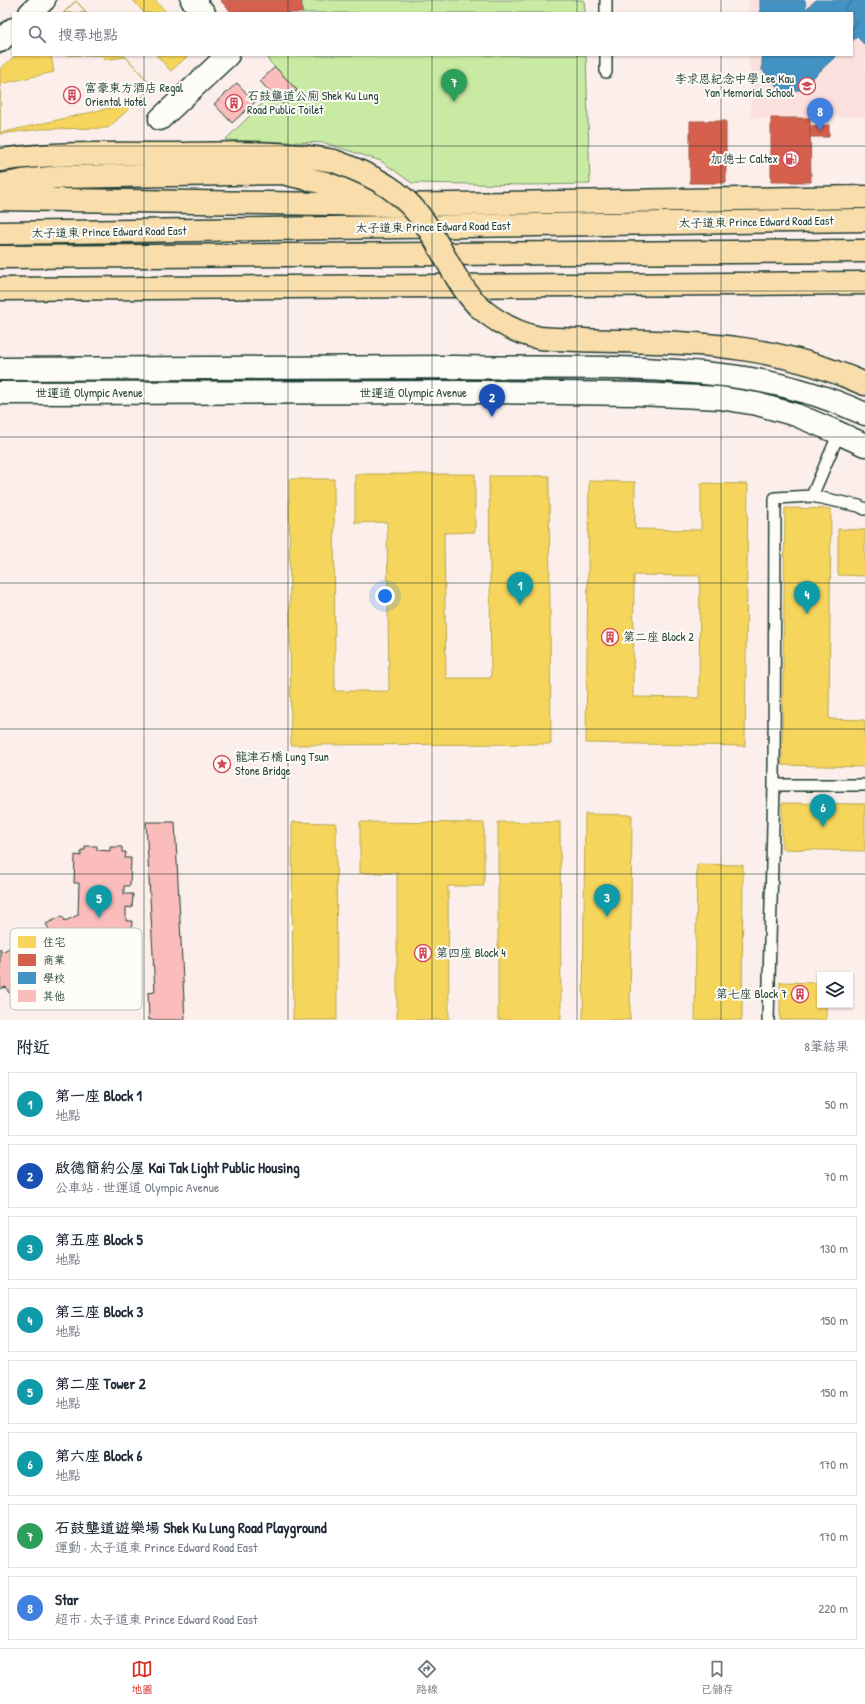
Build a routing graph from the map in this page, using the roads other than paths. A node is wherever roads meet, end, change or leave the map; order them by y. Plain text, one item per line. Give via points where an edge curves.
1 (44, 0) edge
2 (192, 0) edge
3 (606, 0) edge
4 (31, 12) edge
5 (203, 12) edge
6 (606, 12) edge
7 (12, 30) edge
8 (0, 41) edge
9 (227, 56) edge
10 (606, 56) edge
11 (606, 72) dead end
12 (160, 119) dead end
13 (0, 160) edge
14 (0, 185) edge
15 (865, 197) edge
16 (0, 199) edge
17 (391, 205) junction
18 (865, 220) edge
19 (0, 234) edge
20 (865, 251) edge
21 (0, 256) edge
22 (865, 283) edge
23 (0, 289) edge
24 (0, 368) edge
25 (865, 384) edge
26 (0, 393) edge
27 (865, 414) edge
28 (839, 433) junction
29 (865, 445) edge
30 (812, 496) junction
31 (865, 509) edge
32 (774, 785) junction
33 (865, 786) edge
34 (768, 1020) edge

1 - 4 main road
2 - 5 main road
3 - 6 lane
7 - 8 main road
9 - 12 main road
10 - 11 lane
13 - 25 main road, bridge via 63,154 272,153 334,161 364,171 390,187 414,208 462,286 478,306 492,318 514,330 540,338 743,349 814,365
14 - 17 main road via 59,177 282,173 330,184
15 - 17 main road, 太子道東 Prince Edward Road East
16 - 17 main road, 太子道東 Prince Edward Road East
18 - 19 main road, 太子道東 Prince Edward Road East
20 - 21 main road, 太子道東 Prince Edward Road East
22 - 23 main road
24 - 27 main road, 世運道 Olympic Avenue via 426,367 683,371 723,374 804,390
26 - 28 main road, 世運道 Olympic Avenue via 492,392 665,395 720,398 757,404 796,415
28 - 29 main road, 世運道 Olympic Avenue
28 - 30 lane
30 - 31 lane
30 - 32 lane via 775,498
32 - 33 lane
32 - 34 lane

